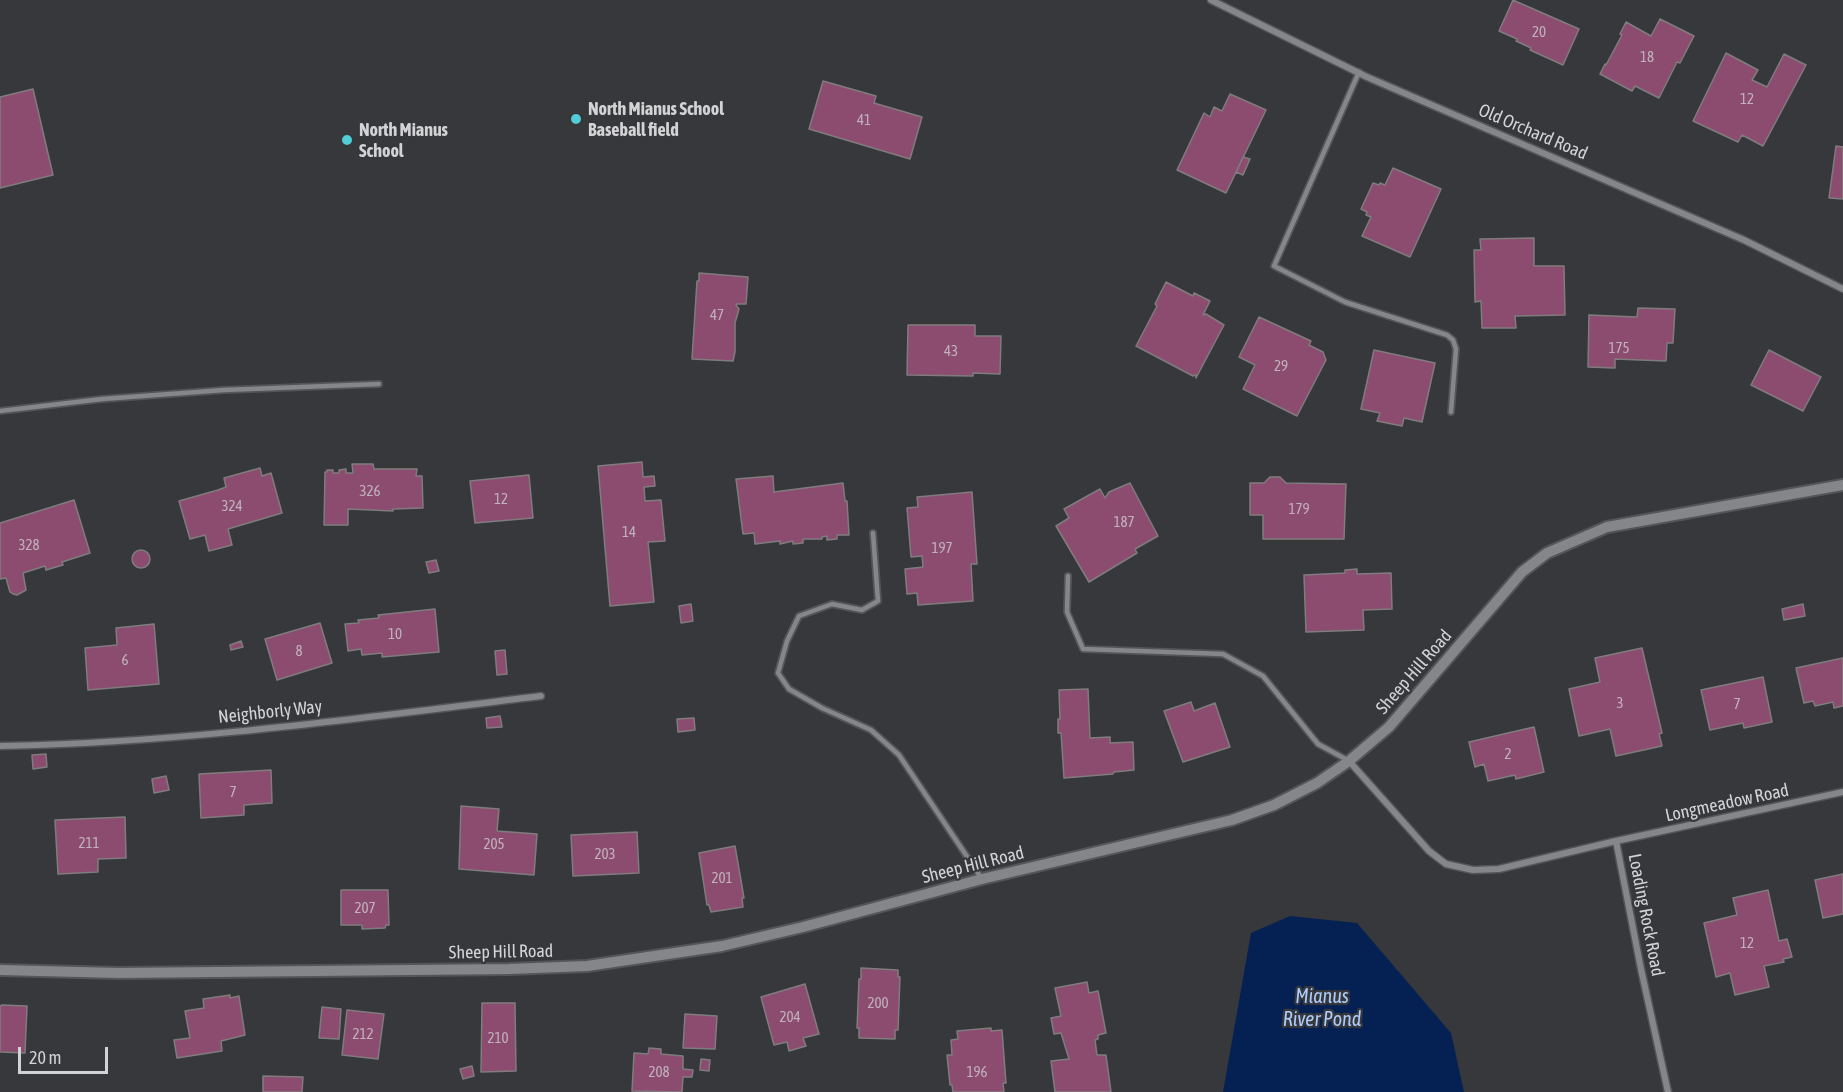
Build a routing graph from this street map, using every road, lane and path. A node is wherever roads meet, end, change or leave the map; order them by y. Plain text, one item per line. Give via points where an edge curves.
1 (1211, 0) edge
2 (1359, 72) junction
3 (1843, 289) edge
4 (379, 384) dead end
5 (0, 411) edge
6 (1451, 412) dead end
7 (1843, 485) edge
8 (873, 533) dead end
9 (1068, 576) dead end
10 (541, 696) dead end
11 (0, 746) edge
12 (1349, 761) junction
13 (1843, 792) edge
14 (1616, 841) junction
15 (982, 879) junction
16 (0, 965) edge
17 (0, 970) edge
18 (14, 970) junction
19 (1668, 1092) edge

1 - 2 street, Old Orchard Road
2 - 3 street, Old Orchard Road via 1744,240
2 - 6 lane via 1274,266 1345,302 1447,335 1456,349
4 - 5 lane via 224,390
7 - 12 street, Sheep Hill Road via 1607,526 1547,553 1522,572 1389,727
8 - 15 lane via 878,601 862,610 832,604 799,616 778,673 789,689 871,730 899,755
9 - 12 lane via 1067,612 1083,649 1223,654 1263,676 1318,744
10 - 11 street, Neighborly Way via 297,726 70,745
12 - 14 street, Loading Rock Road via 1446,864 1473,870 1499,869
12 - 15 street, Sheep Hill Road via 1300,792 1232,820
13 - 14 street, Longmeadow Road
14 - 19 street, Loading Rock Road
15 - 18 street, Sheep Hill Road via 745,940 587,966
16 - 18 street
17 - 18 street, Sheep Hill Road

